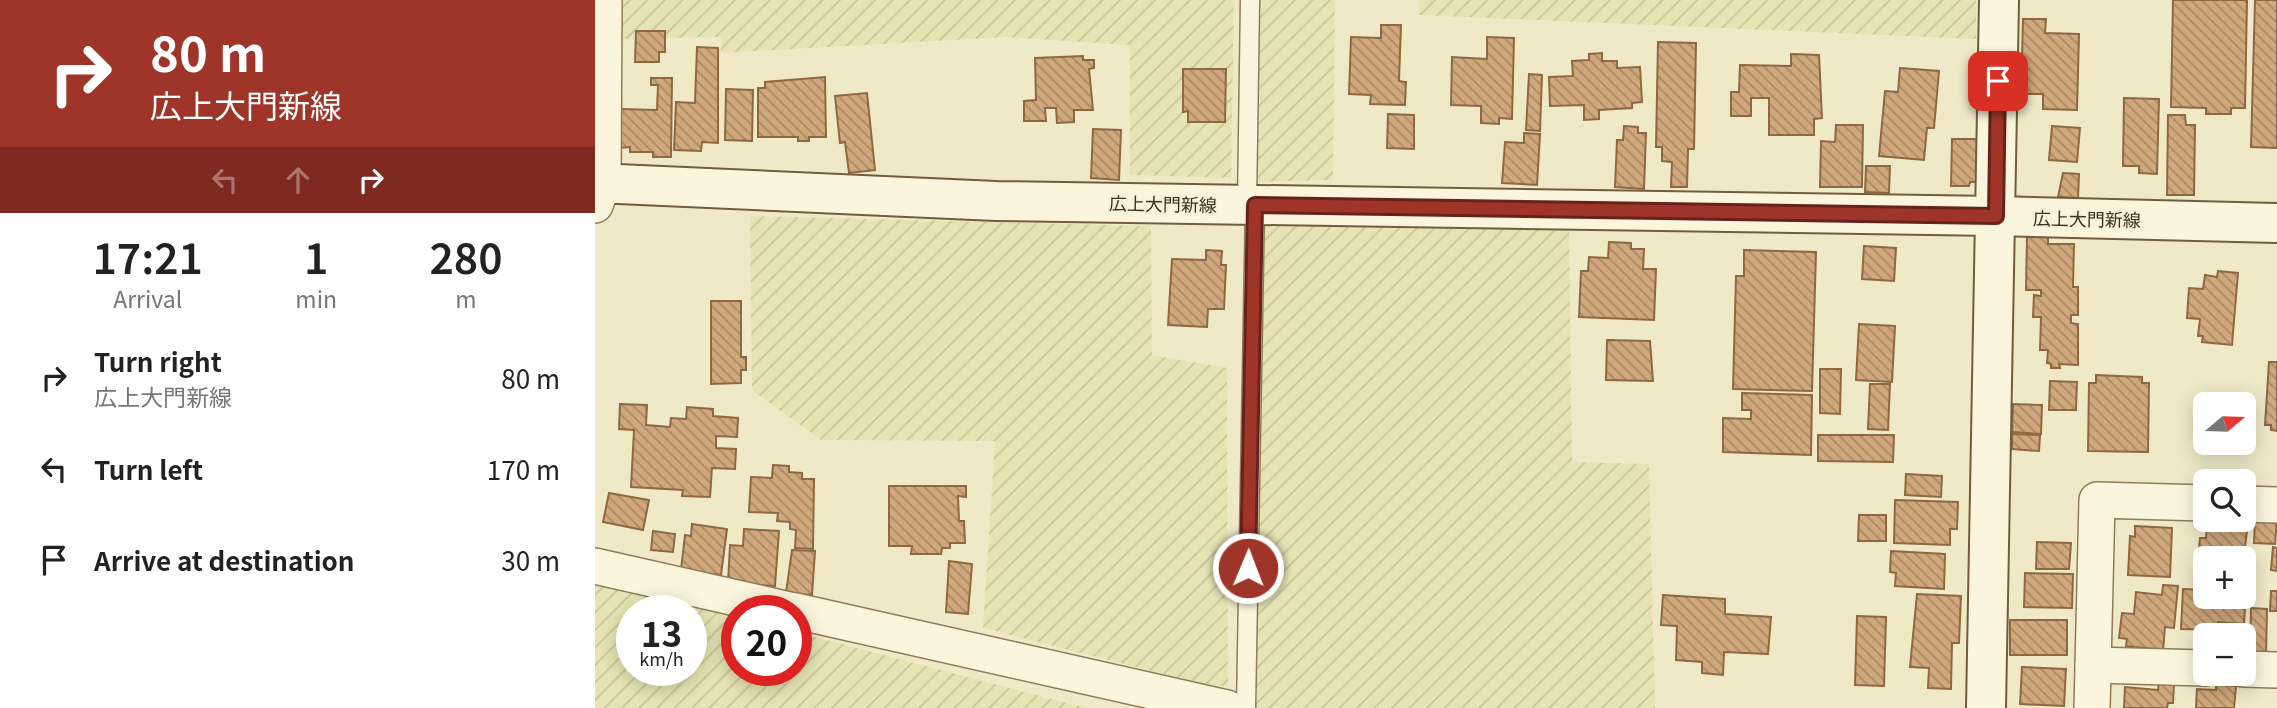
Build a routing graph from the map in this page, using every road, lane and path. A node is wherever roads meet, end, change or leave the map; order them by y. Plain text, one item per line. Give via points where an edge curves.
1 (604, 0) edge
2 (1250, 0) edge
3 (1999, 0) edge
4 (598, 191) edge
5 (1251, 204) junction
6 (1996, 216) junction
7 (2277, 223) edge
8 (2193, 503) edge
9 (2256, 504) edge
10 (2277, 505) edge
11 (595, 566) edge
12 (724, 595) edge
13 (812, 615) edge
14 (2093, 665) junction
15 (2193, 668) edge
16 (2256, 669) edge
17 (2277, 670) edge
18 (1227, 708) edge
19 (1246, 708) edge
20 (1986, 708) edge
21 (2092, 708) edge

1 - 4 street
2 - 5 lane
3 - 6 main road
4 - 5 main road, 広上大門新線
5 - 6 main road, 広上大門新線
5 - 19 lane
6 - 7 main road, 広上大門新線
6 - 20 main road
8 - 14 street via 2097,500
9 - 10 street
11 - 12 street
13 - 18 street
14 - 15 street
14 - 21 street
16 - 17 street

